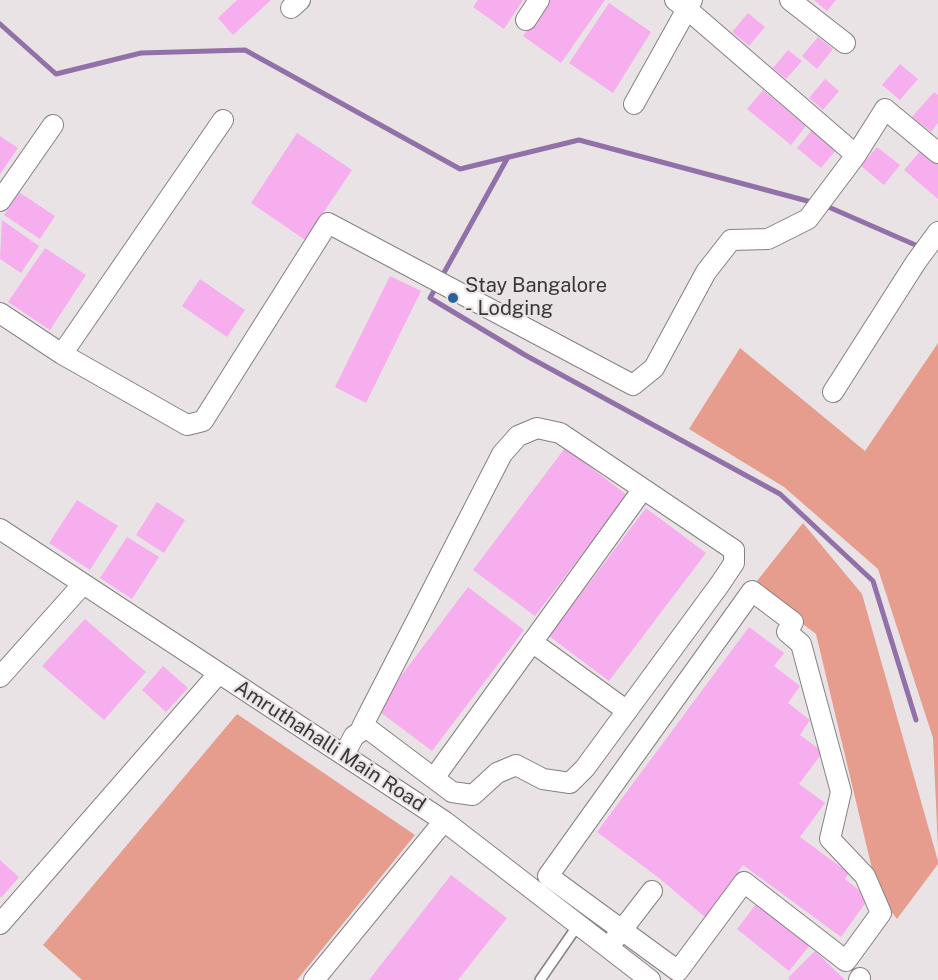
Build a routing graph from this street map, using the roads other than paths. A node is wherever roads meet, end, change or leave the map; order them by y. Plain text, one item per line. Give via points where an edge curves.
1 (539, 0) edge
2 (790, 0) edge
3 (685, 3) edge
4 (526, 20) dead end
5 (845, 44) dead end
6 (634, 104) dead end
7 (223, 120) dead end
8 (53, 125) dead end
9 (938, 153) edge
10 (856, 155) junction
11 (0, 201) edge
12 (930, 242) edge
13 (0, 313) edge
14 (62, 354) junction
15 (833, 392) dead end
16 (643, 489) junction
17 (0, 529) edge
18 (83, 584) junction
19 (532, 642) junction
20 (219, 674) junction
21 (0, 677) edge
22 (627, 711) junction
23 (362, 728) junction
24 (349, 757) junction
25 (434, 778) junction
26 (444, 821) junction
27 (652, 891) dead end
28 (2, 919) edge
29 (578, 925) junction
30 (622, 930) junction
31 (607, 948) junction
32 (314, 980) edge
33 (540, 980) edge
34 (650, 980) edge

1 - 4 street
2 - 5 street
3 - 6 street
3 - 10 street
7 - 14 street
8 - 11 street
9 - 10 street via 885,109
10 - 14 street via 808,219 768,239 731,240 706,272 654,368 633,385 328,223 203,421 187,425
12 - 15 street
13 - 14 street
16 - 19 street
16 - 22 street via 734,550 734,563
16 - 23 street via 560,433 537,428 518,436 502,454
17 - 18 street, Amruthahalli Main Road
18 - 20 street, Amruthahalli Main Road
18 - 21 street
19 - 22 street
19 - 25 street
20 - 24 street, Amruthahalli Main Road
20 - 28 street
22 - 25 street via 570,783 543,779 516,765 496,773 473,795 452,792
23 - 24 street
23 - 25 street
24 - 26 street, Amruthahalli Main Road
26 - 29 street, Amruthahalli Main Road
26 - 32 street
27 - 30 street
29 - 31 street, Amruthahalli Main Road
29 - 33 lane
30 - 30 street via 548,876 752,591 793,622 787,632 801,644 841,792 830,839 865,876 881,913 846,961 744,882 678,971
30 - 31 street
31 - 34 street, Amruthahalli Main Road

